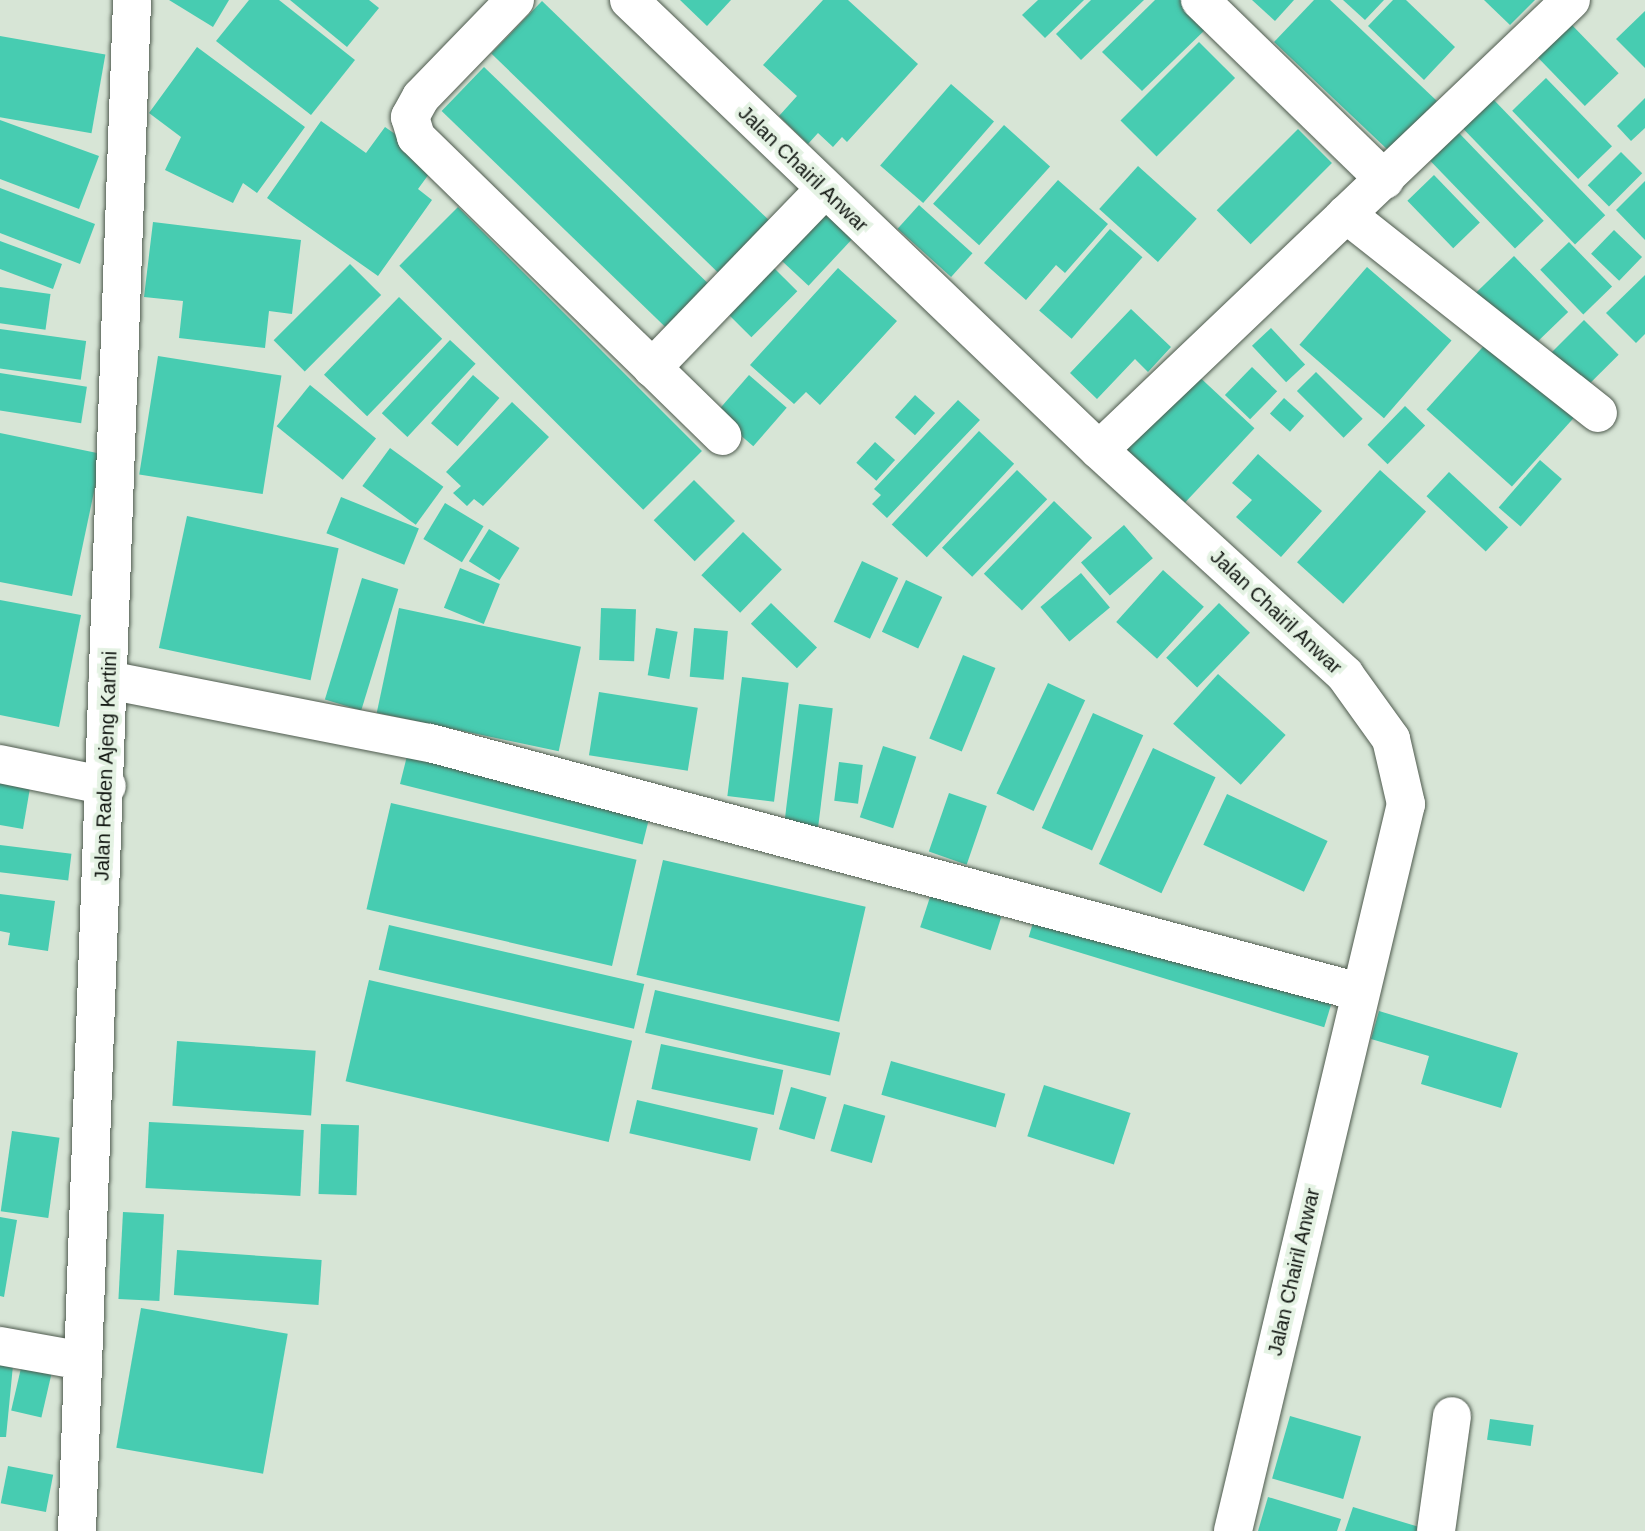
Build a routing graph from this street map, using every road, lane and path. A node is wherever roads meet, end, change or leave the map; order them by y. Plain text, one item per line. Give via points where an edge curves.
1 (132, 0) edge
2 (515, 0) edge
3 (629, 0) edge
4 (1200, 0) edge
5 (1571, 0) edge
6 (1385, 180) junction
7 (824, 190) junction
8 (1346, 214) junction
9 (652, 368) junction
10 (1598, 413) dead end
11 (722, 436) dead end
12 (1099, 450) junction
13 (108, 680) junction
14 (0, 764) edge
15 (107, 786) junction
16 (1359, 992) junction
17 (0, 1346) edge
18 (83, 1361) junction
19 (1452, 1416) dead end
20 (77, 1531) edge
21 (1233, 1531) edge
22 (1436, 1531) edge

1 - 13 street, Jalan Raden Ajeng Kartini
2 - 9 street via 421,97 410,117 416,137
3 - 7 street, Jalan Chairil Anwar
4 - 6 street
5 - 6 street
6 - 8 street
7 - 9 street
7 - 12 street, Jalan Chairil Anwar
8 - 10 street
8 - 12 street
9 - 11 street
12 - 16 street, Jalan Chairil Anwar via 1345,675 1391,739 1406,804
13 - 15 street, Jalan Raden Ajeng Kartini
13 - 16 street via 430,743
14 - 15 street
15 - 18 street, Jalan Raden Ajeng Kartini
16 - 21 street, Jalan Chairil Anwar
17 - 18 street
18 - 20 street, Jalan Raden Ajeng Kartini
19 - 22 street

